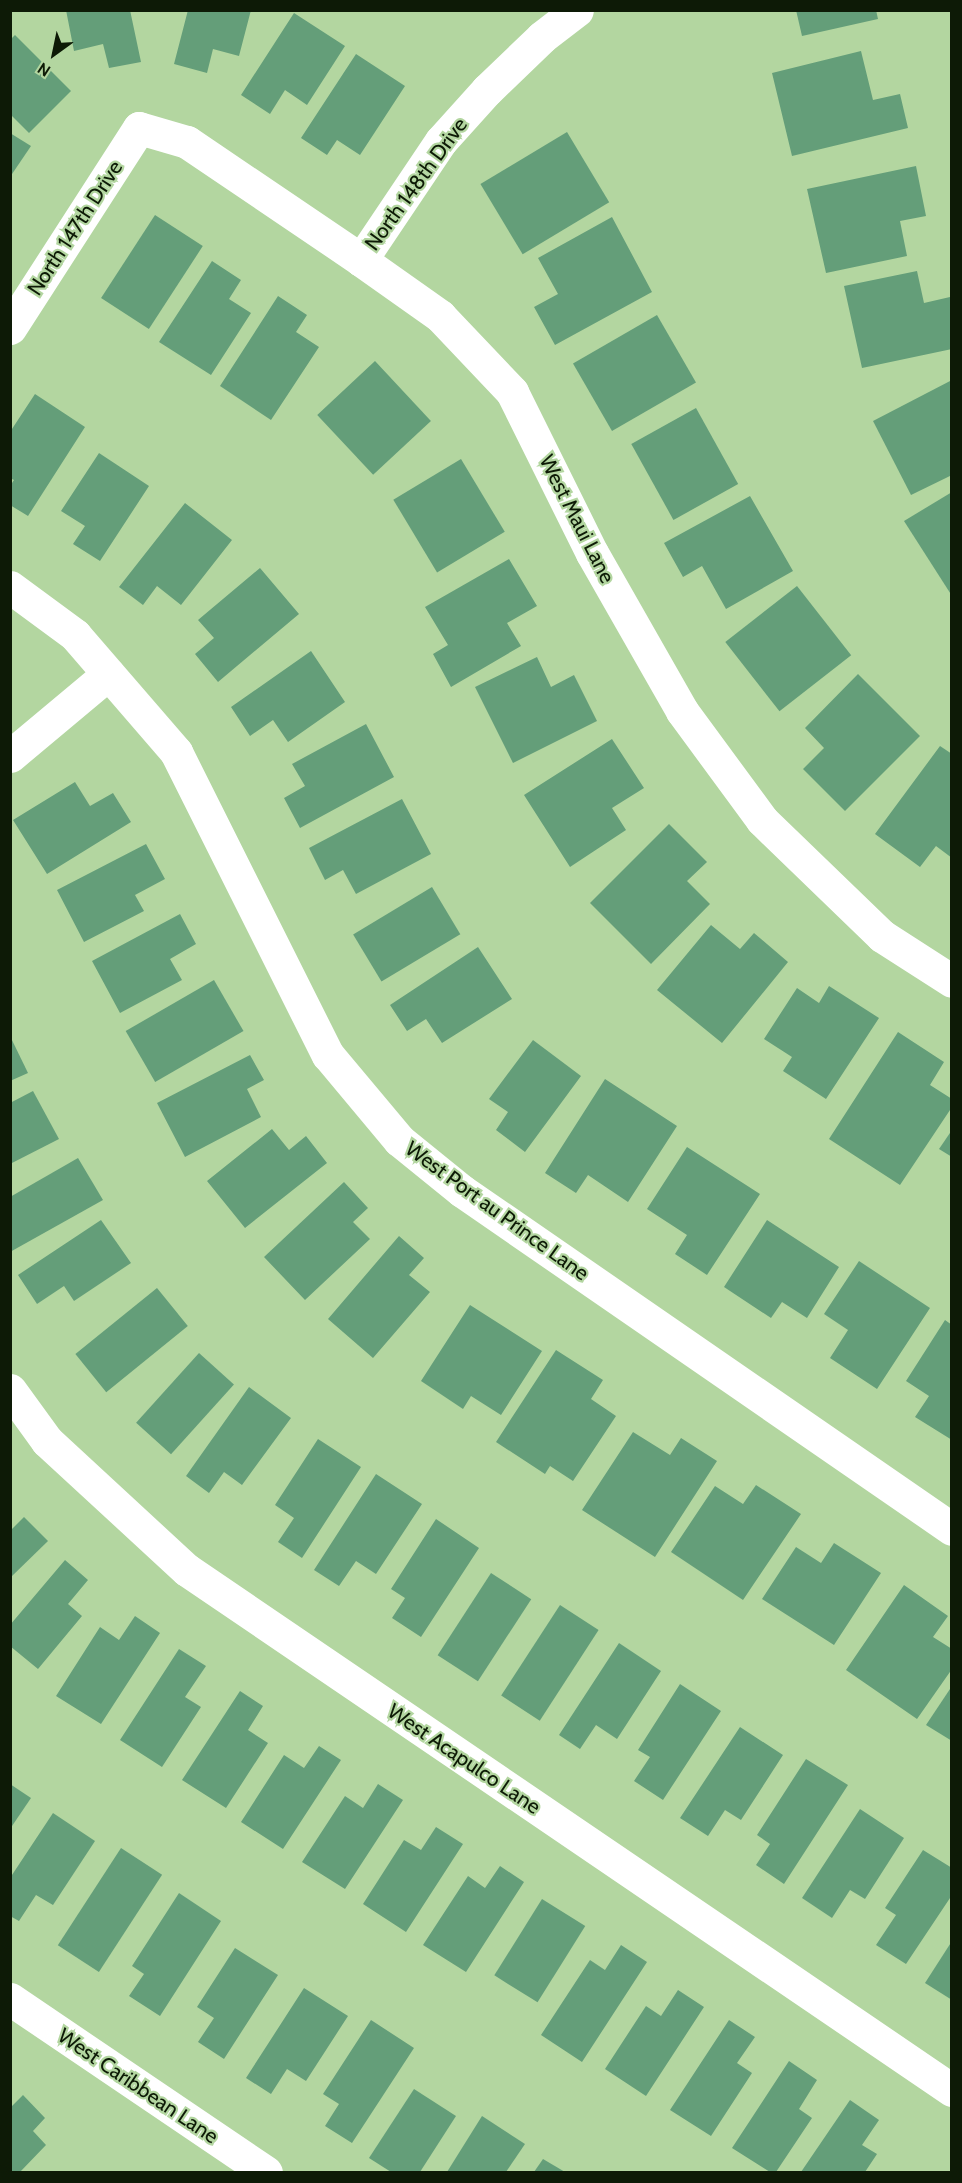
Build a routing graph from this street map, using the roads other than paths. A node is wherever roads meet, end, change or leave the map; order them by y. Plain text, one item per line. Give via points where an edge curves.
1 (577, 10) edge
2 (139, 128) joint
3 (361, 260) junction
4 (10, 328) edge
5 (10, 587) edge
6 (108, 674) junction
7 (10, 756) edge
8 (951, 981) edge
9 (10, 1390) edge
10 (951, 1529) edge
11 (10, 1999) edge
12 (951, 2090) edge
13 (266, 2172) edge

1 - 3 street, North 148th Drive via 502,75 441,141
2 - 3 street, West Maui Lane via 187,142
2 - 4 street, North 147th Drive
3 - 8 street, West Maui Lane via 440,316 512,392 592,553 682,711 762,820 882,936
5 - 6 street, West Port au Prince Lane via 75,635
6 - 7 street
6 - 10 street, West Port au Prince Lane via 176,752 328,1056 399,1140 462,1191
9 - 12 street, West Acapulco Lane via 47,1441 187,1570
11 - 13 street, West Caribbean Lane

